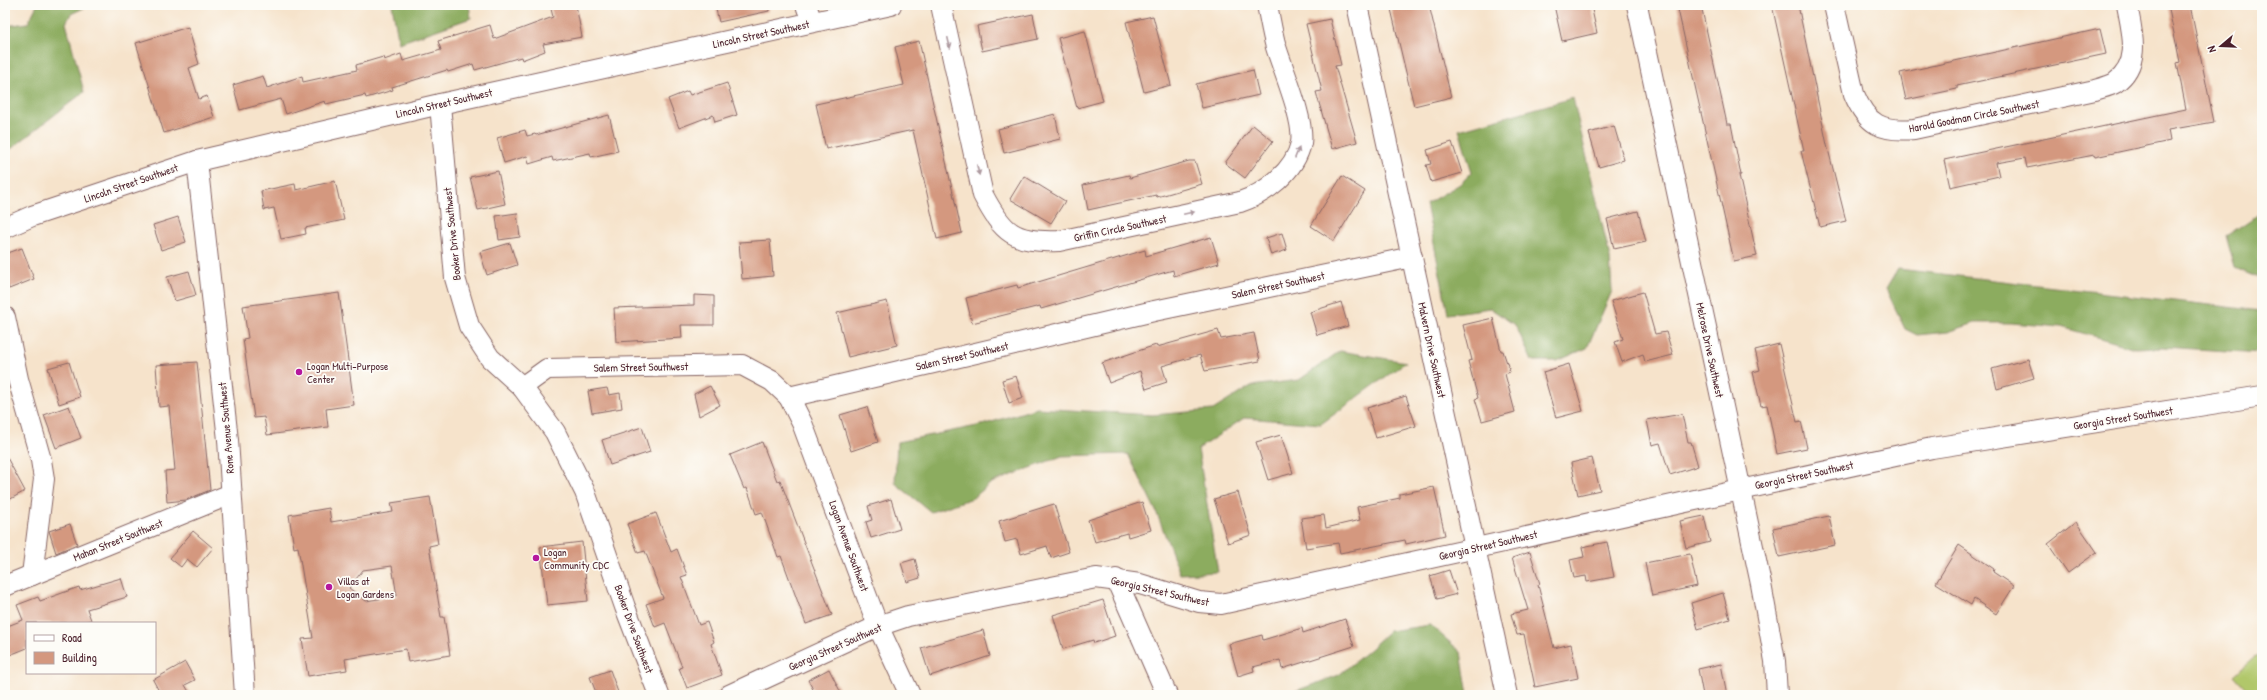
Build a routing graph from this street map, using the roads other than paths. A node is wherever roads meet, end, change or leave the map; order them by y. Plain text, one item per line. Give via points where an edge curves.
1 (891, 5) edge
2 (941, 5) edge
3 (1267, 5) edge
4 (1357, 5) edge
5 (1637, 5) edge
6 (1834, 5) edge
7 (2127, 5) edge
8 (809, 14) edge
9 (440, 104) junction
10 (197, 161) junction
11 (5, 228) edge
12 (1412, 257) junction
13 (5, 317) edge
14 (522, 387) junction
15 (2262, 396) edge
16 (789, 397) junction
17 (1739, 488) junction
18 (231, 494) junction
19 (1476, 548) junction
20 (32, 575) junction
21 (1116, 579) junction
22 (5, 586) edge
23 (878, 626) junction
24 (245, 695) edge
25 (659, 695) edge
26 (729, 695) edge
27 (910, 695) edge
28 (1167, 695) edge
29 (1507, 695) edge
30 (1777, 695) edge

1 - 8 street, Lincoln Street Southwest
2 -> 3 street, Griffin Circle Southwest via 983,195 996,220 1006,230 1023,239 1041,242 1059,241 1240,202 1266,190 1285,172 1296,157 1301,143 1300,124
4 - 12 street, Malvern Drive Southwest
5 - 17 street, Melrose Drive Southwest
6 - 7 street, Harold Goodman Circle Southwest via 1858,105 1871,121 1882,128 1894,131 1914,129 2095,90 2115,83 2125,74 2133,59 2133,37
8 - 9 street, Lincoln Street Southwest
9 - 10 street, Lincoln Street Southwest
9 - 14 street, Booker Drive Southwest via 455,278 469,326 490,358
10 - 11 street, Lincoln Street Southwest via 32,216
10 - 18 street, Rone Avenue Southwest via 228,440
12 - 16 street, Salem Street Southwest via 1154,311
12 - 19 street, Malvern Drive Southwest
13 - 20 street via 44,479
14 - 16 street, Salem Street Southwest via 547,369 742,364 772,381
14 - 25 street, Booker Drive Southwest via 554,432 585,492
15 - 17 street, Georgia Street Southwest via 1932,448
16 - 23 street, Logan Avenue Southwest via 802,423
17 - 19 street, Georgia Street Southwest
17 - 30 street, Melrose Drive Southwest via 1761,584 1775,661
18 - 20 street, Mahan Street Southwest
18 - 24 street, Rone Avenue Southwest
19 - 21 street, Georgia Street Southwest via 1221,604 1199,602
19 - 29 street, Malvern Drive Southwest
20 - 22 street, Mahan Street Southwest
21 - 23 street, Georgia Street Southwest via 1096,578 908,616
21 - 28 street
23 - 26 street, Georgia Street Southwest
23 - 27 street, Logan Avenue Southwest

